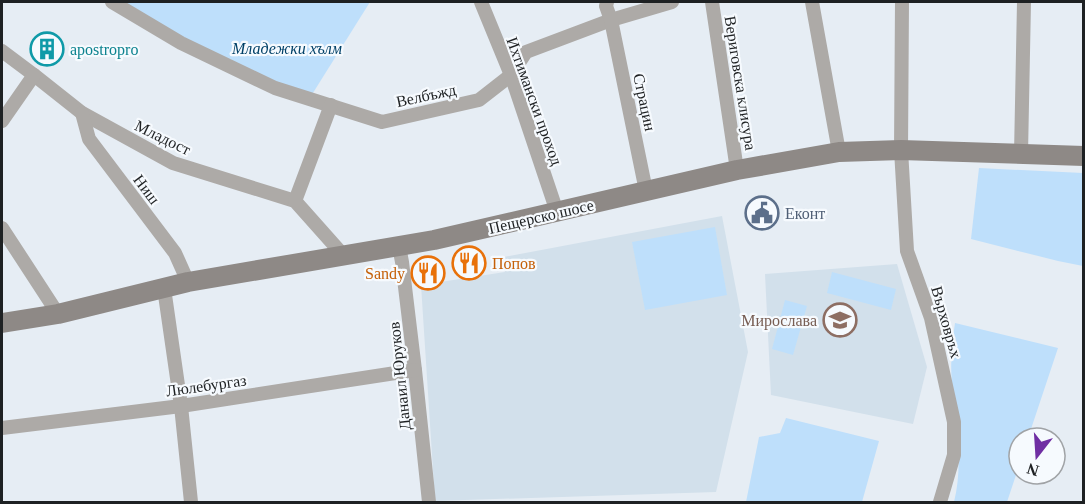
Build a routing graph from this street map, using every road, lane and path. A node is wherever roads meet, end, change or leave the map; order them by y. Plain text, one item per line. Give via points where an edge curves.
1 (112, 2) edge
2 (480, 2) edge
3 (607, 2) edge
4 (672, 2) edge
5 (712, 2) edge
6 (812, 2) edge
7 (902, 2) edge
8 (1024, 2) edge
9 (610, 20) junction
10 (2, 51) edge
11 (34, 75) junction
12 (511, 75) junction
13 (331, 105) junction
14 (82, 113) junction
15 (2, 121) edge
16 (901, 150) junction
17 (839, 152) junction
18 (1021, 154) junction
19 (1083, 156) edge
20 (737, 170) junction
21 (646, 191) junction
22 (295, 201) junction
23 (557, 212) junction
24 (2, 228) edge
25 (399, 246) junction
26 (343, 255) junction
27 (188, 282) junction
28 (164, 288) junction
29 (58, 314) junction
30 (2, 323) edge
31 (415, 370) junction
32 (181, 406) junction
33 (2, 428) edge
34 (190, 502) edge
35 (429, 502) edge
36 (940, 502) edge

1 - 13 street, Велбъжд via 181,43 275,88
2 - 12 street, Ихтимански проход
3 - 9 street
4 - 9 street, Велбъжд
5 - 20 street, Вериговска клисура
6 - 17 street
7 - 16 street, Върховръх
8 - 18 street
9 - 12 street, Велбъжд via 526,52
9 - 21 street, Страцин
10 - 11 street, Младост
11 - 14 street, Младост
11 - 15 street
12 - 13 street, Велбъжд via 479,100 382,122
12 - 23 street, Ихтимански проход
13 - 22 street
14 - 22 street, Младост via 173,163
14 - 27 street, Ниш via 89,140 175,254
16 - 17 main road, Пещерско шосе
16 - 18 main road, Пещерско шосе
16 - 36 street, Върховръх via 907,251 931,318 954,422 954,455
17 - 20 main road, Пещерско шосе
18 - 19 main road, Пещерско шосе
20 - 21 main road, Пещерско шосе
21 - 23 main road, Пещерско шосе
22 - 26 street
23 - 25 main road, Пещерско шосе
24 - 29 street
25 - 26 main road, Пещерско шосе
25 - 31 street, Данаил Юруков
26 - 27 main road, Пещерско шосе
27 - 28 main road, Пещерско шосе
28 - 29 main road, Пещерско шосе
28 - 32 street
29 - 30 main road, Пещерско шосе
31 - 32 street, Люлебургаз
31 - 35 street, Данаил Юруков
32 - 33 street, Люлебургаз
32 - 34 street

